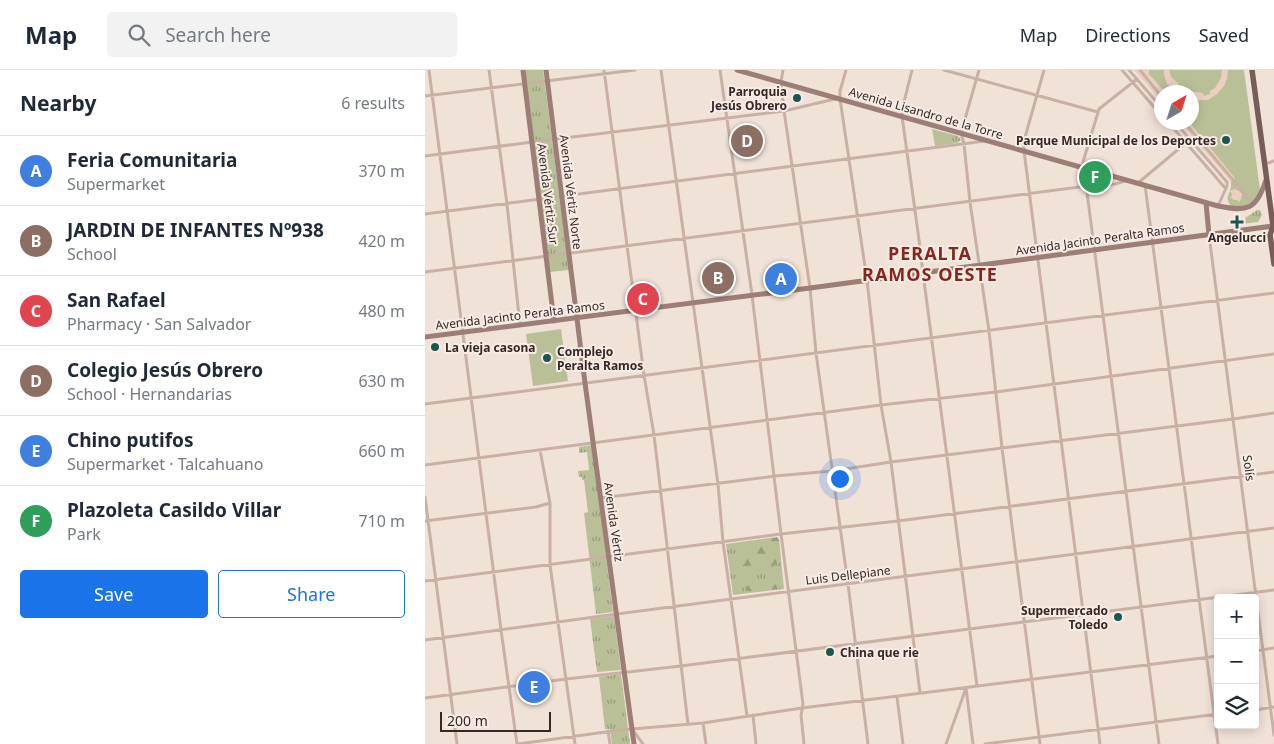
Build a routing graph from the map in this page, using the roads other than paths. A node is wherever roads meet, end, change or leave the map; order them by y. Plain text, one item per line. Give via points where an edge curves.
1 (429, 70) edge
2 (489, 70) edge
3 (523, 70) edge
4 (546, 70) edge
5 (635, 70) edge
6 (661, 70) edge
7 (720, 70) edge
8 (737, 70) edge
9 (783, 70) edge
10 (846, 70) edge
11 (913, 70) edge
12 (944, 70) edge
13 (979, 70) edge
14 (1044, 70) edge
15 (1122, 70) edge
16 (1129, 70) edge
17 (1139, 70) edge
18 (1252, 70) edge
19 (604, 72) edge
20 (976, 79) junction
21 (1137, 80) junction
22 (547, 82) junction
23 (781, 82) junction
24 (1133, 83) junction
25 (525, 84) junction
26 (491, 88) junction
27 (1154, 88) edge
28 (425, 96) edge
29 (432, 96) junction
30 (1037, 96) junction
31 (839, 99) junction
32 (1154, 99) edge
33 (1154, 107) edge
34 (784, 110) junction
35 (1098, 112) junction
36 (901, 116) junction
37 (727, 118) junction
38 (669, 125) junction
39 (1175, 130) edge
40 (1182, 130) edge
41 (1191, 130) edge
42 (613, 132) junction
43 (961, 133) junction
44 (554, 139) junction
45 (1190, 140) junction
46 (988, 141) junction
47 (531, 142) junction
48 (1186, 143) junction
49 (964, 144) junction
50 (499, 146) junction
51 (1024, 151) junction
52 (907, 152) junction
53 (440, 154) junction
54 (425, 156) edge
55 (850, 159) junction
56 (1274, 161) edge
57 (1265, 164) junction
58 (793, 167) junction
59 (1084, 168) junction
60 (735, 174) junction
61 (1267, 179) junction
62 (1125, 181) junction
63 (677, 182) junction
64 (1137, 183) junction
65 (1145, 185) junction
66 (1087, 186) junction
67 (619, 189) junction
68 (1226, 189) junction
69 (1029, 194) junction
70 (561, 196) junction
71 (539, 199) junction
72 (1250, 200) dead end
73 (970, 202) junction
74 (1206, 203) junction
75 (507, 204) junction
76 (1218, 206) junction
77 (914, 209) junction
78 (448, 211) junction
79 (425, 214) edge
80 (858, 216) junction
81 (800, 224) junction
82 (1274, 226) edge
83 (743, 231) junction
84 (1209, 235) junction
85 (685, 238) junction
86 (1152, 242) junction
87 (626, 246) junction
88 (1095, 250) junction
89 (569, 254) junction
90 (546, 256) junction
91 (1037, 258) junction
92 (513, 260) junction
93 (1274, 264) edge
94 (980, 265) junction
95 (454, 268) junction
96 (425, 272) edge
97 (923, 273) junction
98 (867, 280) junction
99 (810, 288) junction
100 (1274, 293) edge
101 (752, 295) junction
102 (1217, 301) junction
103 (693, 303) junction
104 (1161, 308) junction
105 (635, 310) junction
106 (1104, 316) junction
107 (577, 317) junction
108 (554, 320) junction
109 (1045, 323) junction
110 (520, 325) junction
111 (989, 330) junction
112 (462, 332) junction
113 (425, 337) edge
114 (932, 338) junction
115 (874, 346) junction
116 (816, 353) junction
117 (1274, 354) edge
118 (759, 360) junction
119 (1225, 361) junction
120 (701, 368) junction
121 (1169, 368) junction
122 (644, 375) junction
123 (1112, 376) junction
124 (585, 383) junction
125 (1053, 384) junction
126 (996, 392) junction
127 (471, 398) junction
128 (940, 398) junction
129 (425, 404) edge
130 (881, 405) junction
131 (1274, 412) edge
132 (824, 413) junction
133 (1233, 419) junction
134 (767, 421) junction
135 (1176, 426) junction
136 (710, 428) junction
137 (1119, 433) junction
138 (654, 435) junction
139 (1061, 441) junction
140 (593, 443) junction
141 (1001, 448) junction
142 (540, 450) junction
143 (947, 455) junction
144 (479, 458) junction
145 (891, 462) junction
146 (425, 465) edge
147 (832, 471) junction
148 (1274, 472) edge
149 (775, 476) junction
150 (1241, 476) junction
151 (718, 484) junction
152 (1184, 484) junction
153 (661, 491) junction
154 (1127, 491) junction
155 (425, 498) edge
156 (601, 498) junction
157 (1068, 499) junction
158 (550, 503) junction
159 (1009, 506) junction
160 (486, 513) junction
161 (955, 513) junction
162 (427, 521) edge
163 (898, 521) junction
164 (839, 527) junction
165 (1274, 528) edge
166 (1248, 532) junction
167 (781, 534) junction
168 (1191, 539) junction
169 (723, 542) junction
170 (1134, 547) junction
171 (668, 549) junction
172 (1075, 554) junction
173 (609, 556) junction
174 (1016, 562) junction
175 (550, 564) junction
176 (962, 569) junction
177 (494, 573) junction
178 (905, 576) junction
179 (436, 580) junction
180 (425, 581) edge
181 (848, 584) junction
182 (1274, 590) edge
183 (788, 592) junction
184 (1256, 592) junction
185 (731, 599) junction
186 (1199, 600) junction
187 (675, 606) junction
188 (1142, 607) junction
189 (616, 614) junction
190 (1083, 614) junction
191 (559, 622) junction
192 (1024, 622) junction
193 (969, 629) junction
194 (501, 630) junction
195 (912, 636) junction
196 (443, 638) junction
197 (425, 640) edge
198 (855, 643) junction
199 (1274, 648) edge
200 (1259, 650) edge
201 (1262, 650) junction
202 (795, 651) junction
203 (1214, 656) edge
204 (1206, 657) junction
205 (739, 658) junction
206 (1149, 665) junction
207 (681, 666) junction
208 (624, 672) junction
209 (1091, 672) junction
210 (566, 679) junction
211 (1032, 680) junction
212 (977, 686) junction
213 (509, 687) junction
214 (966, 688) junction
215 (920, 693) junction
216 (451, 695) junction
217 (897, 697) junction
218 (425, 698) edge
219 (863, 701) junction
220 (1214, 703) edge
221 (802, 708) junction
222 (1272, 708) edge
223 (1259, 710) edge
224 (1214, 714) edge
225 (747, 716) junction
226 (753, 716) junction
227 (1157, 722) junction
228 (703, 723) junction
229 (688, 724) junction
230 (632, 729) junction
231 (1098, 729) junction
232 (1217, 729) edge
233 (608, 731) junction
234 (573, 736) junction
235 (1274, 736) edge
236 (1039, 737) junction
237 (457, 744) edge
238 (517, 744) edge
239 (575, 744) edge
240 (610, 744) edge
241 (634, 744) edge
242 (643, 744) edge
243 (706, 744) edge
244 (756, 744) edge
245 (804, 744) edge
246 (868, 744) edge
247 (903, 744) edge
248 (946, 744) edge
249 (973, 744) edge
250 (985, 744) edge
251 (1040, 744) edge
252 (1100, 744) edge
253 (1159, 744) edge
254 (1218, 744) edge

1 - 29 street
2 - 26 street
3 - 25 street, Avenida Vértiz Sur
4 - 22 street, Avenida Vértiz Norte
5 - 19 street
6 - 38 street
7 - 37 street
8 - 23 street, Avenida Lisandro de la Torre
9 - 23 street
10 - 31 street
11 - 36 street
12 - 20 street
13 - 20 street
14 - 30 street
15 - 24 street
16 - 21 street
17 - 27 street
18 - 57 main road
19 - 22 street
19 - 42 street
20 - 30 street
20 - 43 street
21 - 24 street
21 - 32 street
22 - 25 street
22 - 44 street, Avenida Vértiz Norte
23 - 31 street, Avenida Lisandro de la Torre
23 - 34 street
24 - 33 street
24 - 35 street
25 - 26 street
25 - 47 street, Avenida Vértiz Sur
26 - 29 street
26 - 50 street
28 - 29 street
29 - 53 street
30 - 35 street
30 - 51 street via 1023,141
31 - 34 street
31 - 36 street, Avenida Lisandro de la Torre
31 - 55 street
34 - 37 street
34 - 58 street
35 - 59 street
36 - 43 street, Avenida Lisandro de la Torre
36 - 52 street
37 - 38 street
37 - 60 street
38 - 42 street
38 - 63 street
39 - 48 street
40 - 45 street
41 - 72 street
42 - 44 street
42 - 67 street
43 - 46 street, Avenida Lisandro de la Torre
43 - 49 street
44 - 47 street
44 - 70 street, Avenida Vértiz Norte
45 - 48 street
45 - 68 street via 1227,182
46 - 49 street
46 - 51 street, Avenida Lisandro de la Torre
47 - 50 street
47 - 71 street, Avenida Vértiz Sur
48 - 64 street
48 - 68 street
49 - 52 street
49 - 73 street
50 - 53 street
50 - 75 street
51 - 59 street, Avenida Lisandro de la Torre
51 - 69 street
52 - 55 street
52 - 77 street
53 - 54 street
53 - 78 street
55 - 58 street
55 - 80 street
56 - 57 street
57 - 61 main road
58 - 60 street
58 - 81 street
59 - 62 street, Avenida Lisandro de la Torre
59 - 66 street
60 - 63 street
60 - 83 street
61 - 76 street, Avenida Lisandro de la Torre via 1259,198 1246,209
61 - 82 main road
62 - 64 street, Avenida Lisandro de la Torre
62 - 66 street
63 - 67 street
63 - 85 street
64 - 65 street, Avenida Lisandro de la Torre
65 - 74 street, Avenida Lisandro de la Torre
65 - 86 street
66 - 69 street
66 - 88 street
67 - 70 street
67 - 87 street
68 - 76 street
69 - 73 street
69 - 91 street
70 - 71 street
70 - 89 street, Avenida Vértiz Norte
71 - 75 street
71 - 90 street, Avenida Vértiz Sur
73 - 77 street
73 - 94 street
74 - 76 street, Avenida Lisandro de la Torre
74 - 84 street, Solís
75 - 78 street
75 - 92 street
77 - 80 street
77 - 97 street
78 - 79 street
78 - 95 street
80 - 81 street
80 - 98 street
81 - 83 street
81 - 99 street
82 - 84 street, Avenida Jacinto Peralta Ramos
82 - 93 main road via 1270,235
83 - 85 street
83 - 101 street
84 - 86 street, Avenida Jacinto Peralta Ramos
84 - 102 street, Solís
85 - 87 street
85 - 103 street
86 - 88 street, Avenida Jacinto Peralta Ramos
86 - 104 street
87 - 89 street
87 - 105 street
88 - 91 street, Avenida Jacinto Peralta Ramos
88 - 106 street
89 - 90 street
89 - 107 street, Avenida Vértiz Norte
90 - 92 street
90 - 108 street, Avenida Vértiz Sur
91 - 94 street, Avenida Jacinto Peralta Ramos
91 - 109 street
92 - 95 street
92 - 110 street
94 - 97 street, Avenida Jacinto Peralta Ramos
94 - 111 street
95 - 96 street
95 - 112 street
97 - 98 street, Avenida Jacinto Peralta Ramos
97 - 114 street
98 - 99 street, Avenida Jacinto Peralta Ramos
98 - 115 street
99 - 101 street, Avenida Jacinto Peralta Ramos
99 - 116 street
100 - 102 street
101 - 103 street, Avenida Jacinto Peralta Ramos
101 - 118 street
102 - 104 street
102 - 119 street, Solís
103 - 105 street, Avenida Jacinto Peralta Ramos
103 - 120 street
104 - 106 street
104 - 121 street
105 - 107 street, Avenida Jacinto Peralta Ramos
105 - 122 street
106 - 109 street
106 - 123 street
107 - 108 street, Avenida Jacinto Peralta Ramos
107 - 124 street, Avenida Vértiz
108 - 110 street, Avenida Jacinto Peralta Ramos
109 - 111 street
109 - 125 street
110 - 112 street, Avenida Jacinto Peralta Ramos
111 - 114 street
111 - 126 street
112 - 113 street, Avenida Jacinto Peralta Ramos
112 - 127 street
114 - 115 street
114 - 128 street
115 - 116 street
115 - 130 street
116 - 118 street
116 - 132 street
117 - 119 street
118 - 120 street
118 - 134 street
119 - 121 street
119 - 133 street, Solís
120 - 122 street
120 - 136 street
121 - 123 street
121 - 135 street
122 - 124 street
122 - 138 street
123 - 125 street
123 - 137 street
124 - 127 street
124 - 140 street, Avenida Vértiz
125 - 126 street
125 - 139 street
126 - 128 street
126 - 141 street
127 - 129 street
127 - 144 street
128 - 130 street
128 - 143 street
130 - 132 street
130 - 145 street
131 - 133 street
132 - 134 street
132 - 147 street
133 - 135 street
133 - 150 street, Solís
134 - 136 street
134 - 149 street
135 - 137 street
135 - 152 street
136 - 138 street
136 - 151 street
137 - 139 street
137 - 154 street
138 - 140 street
138 - 153 street
139 - 141 street
139 - 157 street
140 - 142 street
140 - 156 street, Avenida Vértiz
141 - 143 street
141 - 159 street
142 - 144 street
142 - 158 street
143 - 145 street
143 - 161 street
144 - 146 street
144 - 160 street
145 - 147 street
145 - 163 street
147 - 149 street
147 - 164 street
148 - 150 street
149 - 151 street
149 - 167 street
150 - 152 street
150 - 166 street, Solís
151 - 153 street
151 - 169 street
152 - 154 street
152 - 168 street
153 - 156 street
153 - 171 street
154 - 157 street
154 - 170 street
155 - 162 street
156 - 173 street, Avenida Vértiz
157 - 159 street
157 - 172 street
158 - 160 street
158 - 175 street
159 - 161 street
159 - 174 street
160 - 162 street
160 - 177 street
161 - 163 street
161 - 176 street
162 - 179 street
163 - 164 street
163 - 178 street
164 - 167 street
164 - 181 street
165 - 166 street, Luis Dellepiane
166 - 168 street, Luis Dellepiane
166 - 184 street, Solís
167 - 169 street
167 - 183 street
168 - 170 street, Luis Dellepiane
168 - 186 street
169 - 171 street
169 - 185 street
170 - 172 street, Luis Dellepiane
170 - 188 street
171 - 173 street
171 - 187 street
172 - 174 street, Luis Dellepiane
172 - 190 street
173 - 175 street
173 - 189 street, Avenida Vértiz
174 - 176 street, Luis Dellepiane
174 - 192 street
175 - 177 street
175 - 191 street
176 - 178 street, Luis Dellepiane
176 - 193 street
177 - 179 street
177 - 194 street
178 - 181 street, Luis Dellepiane
178 - 195 street
179 - 180 street
179 - 196 street
181 - 183 street, Luis Dellepiane
181 - 198 street
182 - 184 street
183 - 185 street, Luis Dellepiane
183 - 202 street
184 - 186 street
184 - 201 street, Solís
185 - 187 street, Luis Dellepiane
185 - 205 street
186 - 188 street
186 - 204 street
187 - 189 street, Luis Dellepiane
187 - 207 street
188 - 190 street
188 - 206 street
189 - 191 street, Luis Dellepiane
189 - 208 street, Avenida Vértiz
190 - 192 street
190 - 209 street
191 - 194 street, Luis Dellepiane
191 - 210 street
192 - 193 street
192 - 211 street
193 - 195 street
193 - 212 street
194 - 196 street, Luis Dellepiane
194 - 213 street
195 - 198 street
195 - 215 street
196 - 197 street, Luis Dellepiane
196 - 216 street
198 - 202 street
198 - 219 street
199 - 201 street
200 - 201 street
201 - 222 street, Solís
202 - 205 street
202 - 221 street
203 - 204 street
204 - 206 street
204 - 220 street
205 - 207 street
205 - 225 street
206 - 209 street
206 - 227 street
207 - 208 street
207 - 229 street
208 - 210 street
208 - 230 street, Avenida Vértiz
209 - 211 street
209 - 231 street
210 - 213 street
210 - 234 street
211 - 212 street
211 - 236 street
212 - 214 street
213 - 216 street
213 - 238 street
214 - 215 street
214 - 248 street
214 - 249 street
215 - 217 street
216 - 218 street
216 - 237 street
217 - 219 street
217 - 247 street
219 - 221 street
219 - 246 street
221 - 226 street
221 - 245 street
222 - 223 street
222 - 235 street, Solís
224 - 227 street
225 - 226 street
225 - 228 street
226 - 244 street
227 - 231 street
227 - 253 street
228 - 229 street
228 - 243 street
229 - 230 street
230 - 233 street
230 - 241 street
230 - 242 street
231 - 236 street
231 - 252 street
232 - 254 street
233 - 234 street
233 - 240 street
234 - 238 street
234 - 239 street
236 - 250 street
236 - 251 street

